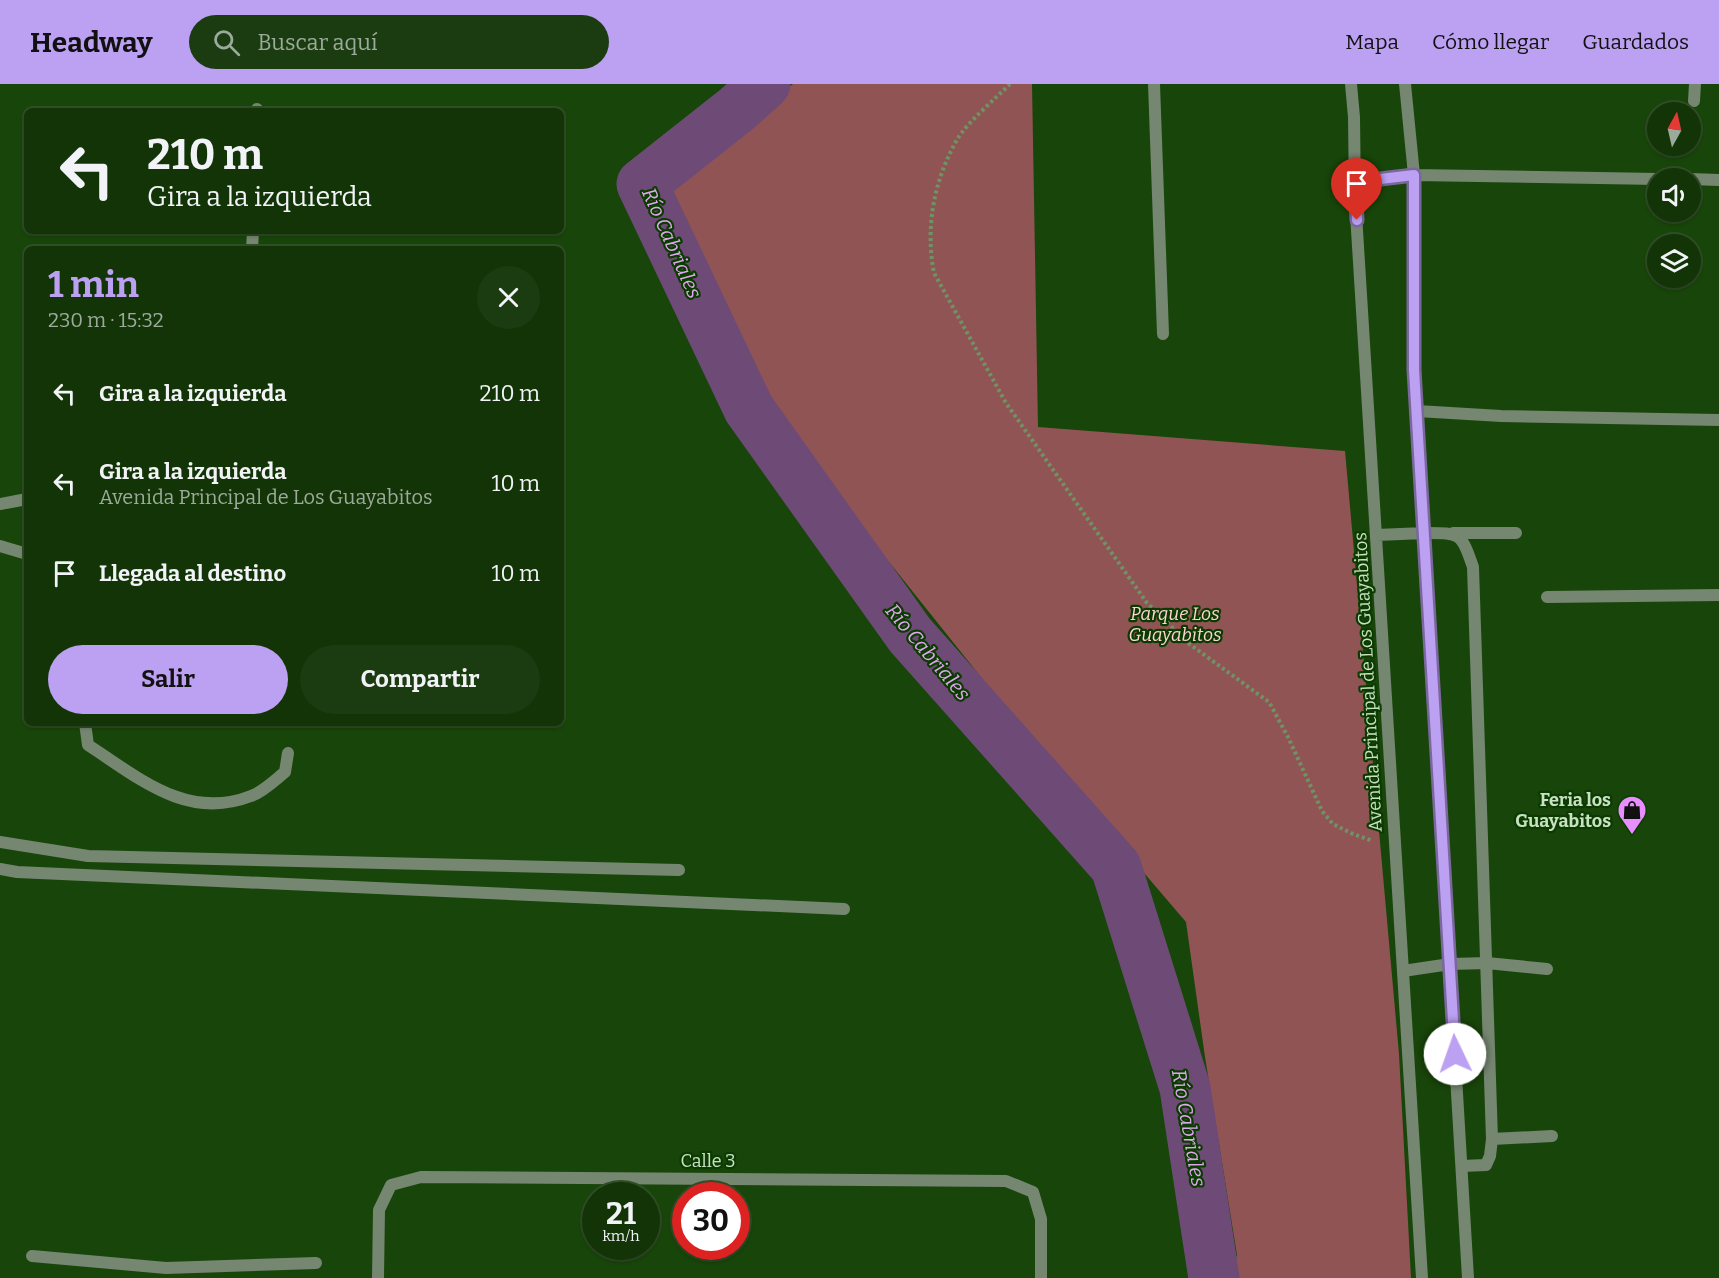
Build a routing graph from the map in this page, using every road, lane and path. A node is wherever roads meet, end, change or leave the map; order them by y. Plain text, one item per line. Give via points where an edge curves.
1 (1010, 84) edge
2 (1154, 84) edge
3 (1351, 84) edge
4 (1405, 84) edge
5 (1695, 84) edge
6 (1694, 101) dead end
7 (1414, 175) junction
8 (1647, 179) edge
9 (1701, 179) edge
10 (1719, 180) edge
11 (1355, 182) junction
12 (1163, 334) dead end
13 (1417, 411) junction
14 (1719, 420) edge
15 (24, 500) edge
16 (0, 504) edge
17 (1424, 533) junction
18 (1453, 533) junction
19 (1516, 533) dead end
20 (1377, 535) junction
21 (0, 546) edge
22 (24, 553) edge
23 (1719, 595) edge
24 (1546, 597) dead end
25 (85, 726) edge
26 (288, 753) dead end
27 (1373, 841) dead end
28 (0, 842) edge
29 (0, 869) edge
30 (679, 870) dead end
31 (844, 909) dead end
32 (1487, 963) junction
33 (1450, 964) junction
34 (1547, 969) dead end
35 (1403, 971) junction
36 (1552, 1136) dead end
37 (1492, 1139) junction
38 (1462, 1166) junction
39 (33, 1256) dead end
40 (315, 1263) dead end
41 (166, 1273) edge
42 (378, 1278) edge
43 (1041, 1278) edge
44 (1422, 1278) edge
45 (1468, 1278) edge

1 - 27 path via 959,136 942,172 930,216 929,250 934,273 1006,403 1147,603 1188,643 1269,702 1322,811 1333,824
2 - 12 street
3 - 11 street, Avenida Principal de Los Guayabitos
4 - 7 street
5 - 6 street
7 - 8 street
7 - 11 street
7 - 13 street
9 - 10 street
11 - 20 street, Avenida Principal de Los Guayabitos
13 - 14 street
13 - 17 street
15 - 16 street
17 - 18 street
17 - 20 street
17 - 33 street
18 - 19 street
18 - 32 street via 1465,543 1473,567
20 - 35 street, Avenida Principal de Los Guayabitos
21 - 22 street
23 - 24 street
25 - 26 street via 88,745 137,778 182,800 221,804 253,796 285,772
28 - 30 street via 88,856
29 - 31 street
32 - 33 street
32 - 34 street
32 - 37 street
33 - 35 street
33 - 38 street
35 - 44 street, Avenida Principal de Los Guayabitos
36 - 37 street
37 - 38 street via 1486,1165
38 - 45 street
39 - 41 street
40 - 41 street
42 - 43 street, Calle 3 via 379,1210 391,1185 421,1178 1006,1182 1033,1192 1041,1219

